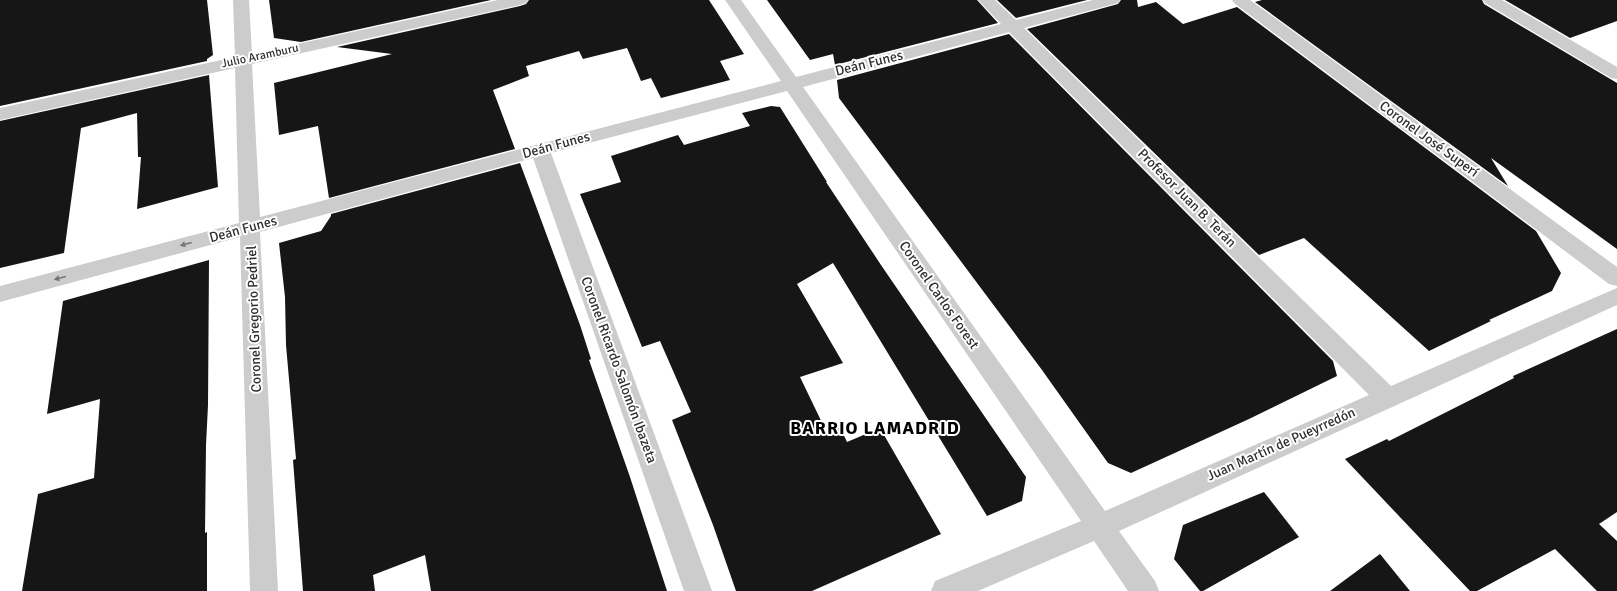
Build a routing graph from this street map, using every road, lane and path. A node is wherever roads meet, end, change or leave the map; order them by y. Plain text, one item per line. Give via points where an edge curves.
1 (241, 0) edge
2 (520, 0) edge
3 (733, 0) edge
4 (986, 0) edge
5 (1112, 0) edge
6 (1240, 0) edge
7 (1491, 0) edge
8 (1013, 26) junction
9 (244, 60) junction
10 (1617, 74) edge
11 (791, 83) junction
12 (0, 114) edge
13 (540, 150) junction
14 (250, 227) junction
15 (1617, 278) edge
16 (0, 294) edge
17 (1617, 296) edge
18 (1387, 397) junction
19 (1100, 526) junction
20 (264, 591) edge
21 (698, 591) edge
22 (945, 591) edge
23 (1145, 591) edge

1 - 9 street, Coronel Gregorio Pedriel
2 - 9 street, Julio Aramburu
3 - 11 street, Coronel Carlos Forest
4 - 8 street, Profesor Juan B. Terán
5 - 8 street, Deán Funes
6 - 15 street, Coronel José Superí
7 - 10 street
8 - 11 street, Deán Funes
8 - 18 street, Profesor Juan B. Terán
9 - 12 street, Julio Aramburu
9 - 14 street, Coronel Gregorio Pedriel
11 - 13 street, Deán Funes
11 - 19 street, Coronel Carlos Forest
13 - 14 street, Deán Funes
13 - 21 street, Coronel Ricardo Salomón Ibazeta
14 -> 16 street, Deán Funes
14 - 20 street, Coronel Gregorio Pedriel
17 - 18 street, Juan Martín de Pueyrredón
18 - 19 street, Juan Martín de Pueyrredón
19 - 22 street, Juan Martín de Pueyrredón
19 - 23 street, Coronel Carlos Forest

